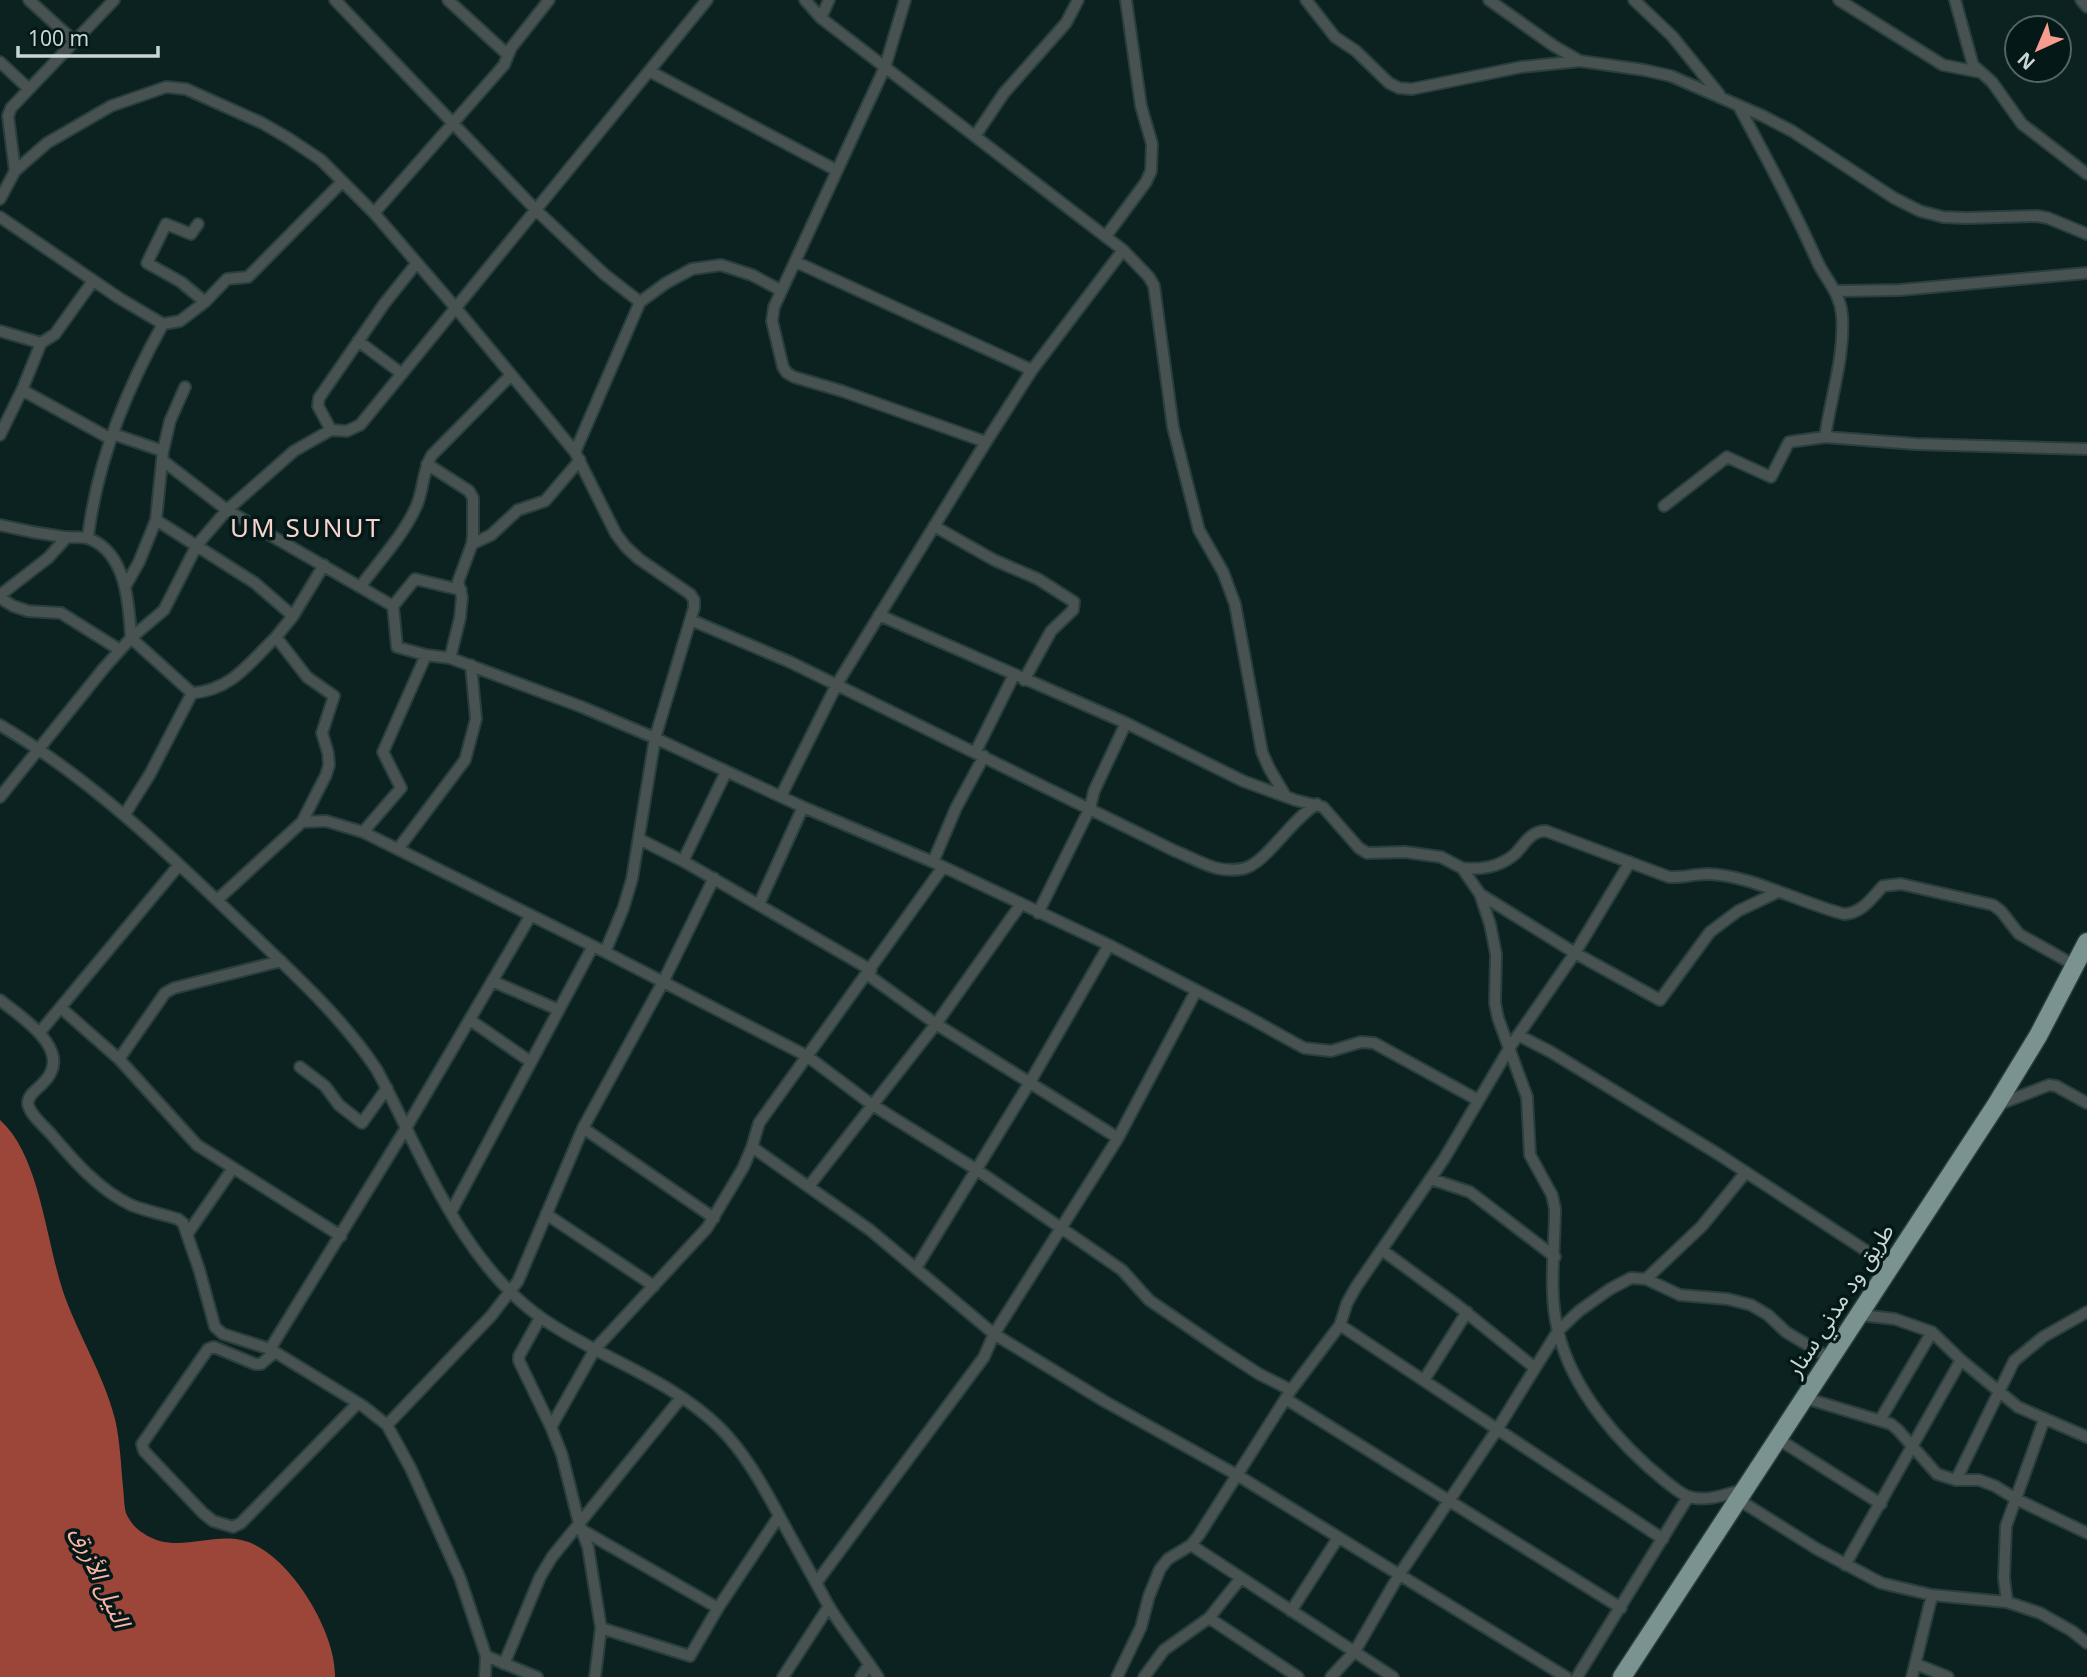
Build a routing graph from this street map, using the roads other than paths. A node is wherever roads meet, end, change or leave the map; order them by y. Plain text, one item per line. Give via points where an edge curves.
1 (29, 0) edge
2 (114, 0) edge
3 (335, 0) edge
4 (448, 0) edge
5 (549, 0) edge
6 (708, 0) edge
7 (805, 0) edge
8 (830, 0) edge
9 (905, 0) edge
10 (1078, 0) edge
11 (1126, 0) edge
12 (1306, 0) edge
13 (1489, 0) edge
14 (1634, 0) edge
15 (1839, 0) edge
16 (1955, 0) edge
17 (2081, 0) edge
18 (2087, 6) edge
19 (821, 18) junction
20 (74, 41) junction
21 (508, 55) junction
22 (1580, 61) junction
23 (0, 62) edge
24 (885, 67) junction
25 (649, 71) junction
26 (1979, 72) junction
27 (29, 89) junction
28 (1720, 96) junction
29 (1738, 106) junction
30 (451, 123) junction
31 (975, 136) junction
32 (836, 170) junction
33 (15, 171) junction
34 (2087, 174) edge
35 (342, 182) junction
36 (0, 198) edge
37 (536, 209) junction
38 (374, 213) junction
39 (0, 217) edge
40 (198, 224) dead end
41 (2087, 234) edge
42 (1105, 236) junction
43 (1123, 250) junction
44 (796, 262) junction
45 (416, 264) junction
46 (2087, 273) edge
47 (93, 281) junction
48 (780, 290) junction
49 (1837, 291) junction
50 (205, 302) junction
51 (640, 302) junction
52 (455, 307) junction
53 (163, 324) junction
54 (0, 331) edge
55 (358, 341) junction
56 (41, 343) junction
57 (1032, 370) junction
58 (401, 373) junction
59 (511, 375) junction
60 (186, 387) dead end
61 (22, 390) junction
62 (331, 430) junction
63 (0, 435) edge
64 (112, 436) junction
65 (1825, 436) junction
66 (986, 442) junction
67 (2087, 449) edge
68 (163, 455) junction
69 (578, 456) junction
70 (427, 464) junction
71 (1664, 506) dead end
72 (227, 510) junction
73 (156, 520) junction
74 (0, 525) edge
75 (934, 526) junction
76 (67, 537) junction
77 (88, 537) junction
78 (472, 544) junction
79 (197, 545) junction
80 (324, 565) junction
81 (126, 585) junction
82 (359, 587) junction
83 (461, 590) junction
84 (0, 597) edge
85 (393, 606) junction
86 (879, 615) junction
87 (293, 616) junction
88 (691, 620) junction
89 (276, 637) junction
90 (131, 638) junction
91 (120, 650) junction
92 (426, 655) junction
93 (450, 658) junction
94 (471, 665) junction
95 (1019, 678) junction
96 (837, 684) junction
97 (192, 693) junction
98 (1126, 723) junction
99 (0, 725) edge
100 (655, 738) junction
101 (40, 749) junction
102 (980, 753) junction
103 (726, 772) junction
104 (1285, 795) junction
105 (782, 796) junction
106 (0, 797) edge
107 (1317, 804) junction
108 (803, 807) junction
109 (1090, 808) junction
110 (125, 814) junction
111 (302, 822) junction
112 (363, 832) junction
113 (639, 839) junction
114 (398, 849) junction
115 (683, 860) junction
116 (1630, 862) junction
117 (179, 865) junction
118 (938, 865) junction
119 (1462, 868) junction
120 (714, 878) junction
121 (1778, 892) junction
122 (1480, 894) junction
123 (217, 900) junction
124 (759, 904) junction
125 (1021, 904) junction
126 (1038, 913) junction
127 (531, 915) junction
128 (2087, 942) edge
129 (1109, 945) junction
130 (593, 946) junction
131 (605, 952) junction
132 (1575, 953) junction
133 (281, 961) junction
134 (2076, 966) junction
135 (870, 972) junction
136 (492, 981) junction
137 (663, 982) junction
138 (1196, 991) junction
139 (0, 1000) edge
140 (61, 1008) junction
141 (559, 1010) junction
142 (470, 1020) junction
143 (936, 1024) junction
144 (40, 1032) junction
145 (1518, 1035) junction
146 (1510, 1047) junction
147 (807, 1056) junction
148 (119, 1059) junction
149 (531, 1062) junction
150 (300, 1067) dead end
151 (1030, 1082) junction
152 (387, 1088) junction
153 (1478, 1100) junction
154 (2087, 1103) edge
155 (871, 1104) junction
156 (1996, 1105) junction
157 (406, 1128) junction
158 (583, 1128) junction
159 (1118, 1138) junction
160 (752, 1147) junction
161 (233, 1168) junction
162 (976, 1170) junction
163 (1746, 1172) junction
164 (1431, 1179) junction
165 (809, 1186) junction
166 (451, 1212) junction
167 (546, 1214) junction
168 (714, 1217) junction
169 (1062, 1228) junction
170 (188, 1233) junction
171 (341, 1236) junction
172 (1381, 1250) junction
173 (1555, 1257) junction
174 (1891, 1267) junction
175 (916, 1268) junction
176 (1646, 1279) junction
177 (654, 1286) junction
178 (511, 1293) junction
179 (1467, 1312) junction
180 (2087, 1312) edge
181 (1860, 1315) junction
182 (540, 1318) junction
183 (1340, 1325) junction
184 (1558, 1331) junction
185 (1932, 1332) junction
186 (993, 1334) junction
187 (596, 1349) junction
188 (273, 1351) junction
189 (1831, 1359) junction
190 (1961, 1360) junction
191 (1535, 1368) junction
192 (1424, 1380) junction
193 (1998, 1390) junction
194 (1288, 1395) junction
195 (681, 1398) junction
196 (1805, 1398) junction
197 (358, 1403) junction
198 (1880, 1420) junction
199 (2044, 1420) junction
200 (387, 1425) junction
201 (551, 1427) junction
202 (1498, 1428) junction
203 (2087, 1437) edge
204 (1778, 1439) junction
205 (1913, 1448) junction
206 (1237, 1475) junction
207 (1956, 1480) junction
208 (1743, 1494) junction
209 (1688, 1497) junction
210 (2016, 1499) junction
211 (1448, 1500) junction
212 (1881, 1504) junction
213 (779, 1516) junction
214 (581, 1526) junction
215 (2087, 1534) edge
216 (1338, 1538) junction
217 (1663, 1539) junction
218 (1191, 1545) junction
219 (1845, 1565) junction
220 (1399, 1576) junction
221 (1241, 1578) junction
222 (816, 1583) junction
223 (1932, 1595) junction
224 (2007, 1602) junction
225 (829, 1606) junction
226 (718, 1608) junction
227 (1621, 1608) junction
228 (1291, 1611) junction
229 (1209, 1618) junction
230 (601, 1628) junction
231 (2087, 1643) edge
232 (1355, 1651) junction
233 (486, 1656) junction
234 (504, 1664) junction
235 (869, 1664) junction
236 (1916, 1664) junction
237 (485, 1677) edge
238 (537, 1677) edge
239 (595, 1677) edge
240 (783, 1677) edge
241 (861, 1677) edge
242 (878, 1677) edge
243 (1117, 1677) edge
244 (1144, 1677) edge
245 (1297, 1677) edge
246 (1331, 1677) edge
247 (1393, 1677) edge
248 (1566, 1677) edge
249 (1577, 1677) edge
250 (1622, 1677) edge
251 (1912, 1677) edge
252 (1948, 1677) edge

1 - 20 street
2 - 20 street
3 - 30 street
4 - 21 street
5 - 21 street
6 - 25 street
7 - 19 street
8 - 19 street
9 - 24 street
10 - 31 street via 1066,23 1011,83
11 - 42 street via 1141,106 1152,144 1151,171
12 - 22 street via 1335,37 1399,88
13 - 22 street
14 - 28 street via 1677,41
15 - 26 street via 1943,65
16 - 26 street via 1970,58
17 - 18 street
19 - 24 street
20 - 27 street
21 - 30 street
22 - 28 street via 1671,76
23 - 27 street
24 - 31 street
24 - 32 street
25 - 32 street
25 - 37 street
26 - 34 street via 1992,82 2022,124
27 - 33 street via 9,112
28 - 29 street
29 - 41 street via 1793,131 1920,211 1966,218 2036,216
29 - 49 street
30 - 37 street
30 - 38 street
31 - 42 street
32 - 44 street
33 - 35 street via 84,120 174,86 262,123 321,160
33 - 36 street
35 - 38 street
35 - 50 street via 251,275 227,279
37 - 51 street
37 - 52 street
38 - 45 street
39 - 47 street
40 - 50 street via 191,234 166,224 147,263
42 - 43 street
43 - 57 street
43 - 104 street via 1154,286 1181,464 1199,530 1236,604 1262,752
44 - 48 street
44 - 57 street
45 - 52 street
45 - 55 street
46 - 49 street
47 - 53 street
47 - 56 street via 55,334
48 - 51 street via 721,265 692,269
48 - 66 street via 772,321 787,373
49 - 65 street via 1842,339
50 - 53 street via 180,321
51 - 69 street
52 - 58 street
52 - 59 street
53 - 64 street via 137,371
54 - 56 street
55 - 58 street
55 - 62 street via 317,401
56 - 61 street
57 - 66 street
58 - 62 street via 360,425 347,431
59 - 69 street
59 - 70 street
60 - 68 street via 170,421
61 - 63 street
61 - 64 street
62 - 72 street via 288,455
64 - 68 street
64 - 77 street via 93,496
65 - 67 street
65 - 71 street via 1789,442 1771,477 1723,459
66 - 75 street
68 - 72 street
68 - 73 street
69 - 78 street via 545,501 518,510 491,535
69 - 88 street via 626,547 690,594 694,600
70 - 78 street via 472,494
70 - 82 street via 411,518
72 - 79 street
72 - 80 street
73 - 79 street
73 - 81 street
74 - 76 street
75 - 86 street
75 - 95 street via 1074,602 1073,610 1051,631
76 - 77 street
76 - 84 street
77 - 81 street via 107,551
78 - 83 street via 458,582
79 - 87 street via 255,583
79 - 90 street via 164,610
80 - 82 street
80 - 87 street
81 - 90 street
82 - 85 street
83 - 85 street via 415,579
83 - 93 street
84 - 91 street via 27,611 61,613
85 - 92 street via 397,647
86 - 95 street
86 - 96 street
87 - 89 street
88 - 96 street
88 - 100 street
89 - 97 street via 224,686
89 - 111 street via 307,677 334,696 322,737 329,765
90 - 91 street
90 - 97 street
91 - 101 street
92 - 93 street
92 - 112 street via 383,752 401,788
93 - 94 street
94 - 100 street
94 - 114 street via 476,719 465,760
95 - 98 street
95 - 102 street
96 - 102 street
96 - 105 street
97 - 110 street
98 - 104 street via 1243,781
98 - 109 street
99 - 101 street
100 - 103 street
100 - 113 street
101 - 106 street
101 - 110 street
102 - 109 street
102 - 118 street
103 - 105 street
103 - 115 street
104 - 107 street
105 - 108 street
107 - 109 street via 1299,816 1261,858 1236,870 1216,868 1175,851
107 - 119 street via 1367,853 1441,857
108 - 118 street
108 - 124 street
109 - 126 street
110 - 117 street
111 - 112 street via 326,821
111 - 123 street
112 - 114 street
113 - 115 street
113 - 131 street via 623,909
114 - 127 street
115 - 120 street
116 - 119 street via 1539,831 1502,863 1476,870
116 - 121 street via 1669,877 1707,874
116 - 132 street
117 - 123 street
117 - 140 street
118 - 125 street
118 - 135 street
119 - 122 street
120 - 124 street
120 - 137 street
121 - 132 street via 1738,911 1710,932 1660,1000
121 - 134 street via 1844,914 1863,909 1890,884 1983,902 2001,911 2018,934
122 - 132 street
122 - 146 street via 1496,954 1495,1003
123 - 133 street
124 - 135 street
125 - 126 street
125 - 143 street
126 - 129 street
127 - 130 street
127 - 136 street
128 - 134 highway, طريق ود مدني سنار
129 - 138 street
129 - 151 street
130 - 131 street
130 - 141 street
131 - 137 street
132 - 145 street
133 - 148 street via 165,993
133 - 152 street via 366,1054
134 - 156 highway, طريق ود مدني سنار
135 - 143 street
135 - 147 street
136 - 141 street
136 - 142 street
137 - 147 street
137 - 158 street
138 - 153 street via 1304,1048 1331,1051 1374,1043
138 - 159 street
139 - 144 street
140 - 144 street
140 - 148 street
141 - 149 street
142 - 149 street
142 - 157 street
143 - 151 street
143 - 155 street
144 - 170 street via 50,1050 51,1071 29,1097 33,1113 102,1186 131,1205 178,1219
145 - 146 street
145 - 163 street
146 - 153 street
146 - 173 street via 1527,1097 1530,1155 1552,1195
147 - 155 street
147 - 160 street via 760,1124
148 - 161 street via 191,1140
149 - 166 street
150 - 152 street via 362,1123
151 - 159 street
151 - 162 street
152 - 157 street
153 - 164 street
154 - 156 street via 2049,1085
155 - 162 street
155 - 165 street
156 - 174 highway, طريق ود مدني سنار
157 - 166 street
157 - 171 street
158 - 167 street
158 - 168 street
159 - 169 street
160 - 165 street
160 - 168 street
161 - 170 street
161 - 171 street
162 - 169 street
162 - 175 street
163 - 174 street
163 - 176 street via 1702,1226
164 - 172 street
164 - 173 street via 1470,1192
165 - 175 street
166 - 178 street
167 - 177 street
167 - 178 street
168 - 177 street
169 - 186 street
169 - 194 street via 1122,1270 1149,1300
170 - 188 street via 215,1327
171 - 188 street
172 - 179 street
172 - 183 street via 1347,1303
173 - 184 street via 1553,1303
174 - 181 highway, طريق ود مدني سنار
175 - 186 street
176 - 184 street via 1631,1278 1610,1289
176 - 189 street via 1680,1295 1751,1305
177 - 187 street
178 - 182 street
178 - 200 street
179 - 191 street
179 - 192 street
180 - 193 street via 2043,1337 2014,1361
181 - 185 street via 1895,1319
181 - 189 highway, طريق ود مدني سنار
182 - 187 street
182 - 201 street via 519,1361
183 - 192 street
183 - 194 street
184 - 191 street
184 - 209 street via 1570,1365 1591,1401 1624,1444
185 - 190 street
185 - 198 street
186 - 206 street
186 - 222 street via 976,1369
187 - 195 street
187 - 201 street
188 - 197 street
188 - 197 street via 261,1364 255,1364 214,1346 208,1349 142,1444 213,1521 233,1527 241,1523
189 - 196 highway, طريق ود مدني سنار
190 - 193 street
190 - 205 street
191 - 202 street
192 - 202 street
193 - 199 street
193 - 207 street
194 - 206 street
194 - 211 street
195 - 213 street via 740,1450
195 - 214 street
196 - 198 street
196 - 204 highway, طريق ود مدني سنار
197 - 200 street
198 - 205 street via 1898,1430
199 - 203 street
199 - 210 street
200 - 233 street via 455,1567
201 - 214 street
202 - 211 street
202 - 217 street
204 - 208 highway, طريق ود مدني سنار
204 - 212 street
205 - 207 street via 1937,1474
205 - 212 street
206 - 216 street
206 - 218 street
207 - 210 street via 1979,1480
208 - 209 street
208 - 219 street
208 - 250 highway, طريق ود مدني سنار
209 - 217 street
210 - 215 street
210 - 224 street via 2004,1544
211 - 220 street
211 - 227 street
212 - 219 street
213 - 222 street
213 - 226 street
214 - 226 street
214 - 230 street
214 - 234 street via 540,1577
216 - 220 street
216 - 228 street
217 - 227 street
218 - 221 street
218 - 243 street via 1160,1569 1141,1628
219 - 223 street via 1881,1583
220 - 232 street
220 - 248 street
221 - 228 street
221 - 229 street
222 - 225 street
223 - 224 street
223 - 236 street
224 - 231 street via 2040,1613
225 - 235 street
225 - 240 street
226 - 230 street via 690,1656
227 - 249 street
228 - 232 street
229 - 244 street via 1164,1650
229 - 245 street
230 - 239 street
232 - 246 street
232 - 247 street
233 - 234 street
233 - 237 street
234 - 238 street
235 - 241 street
235 - 242 street
236 - 251 street
236 - 252 street

